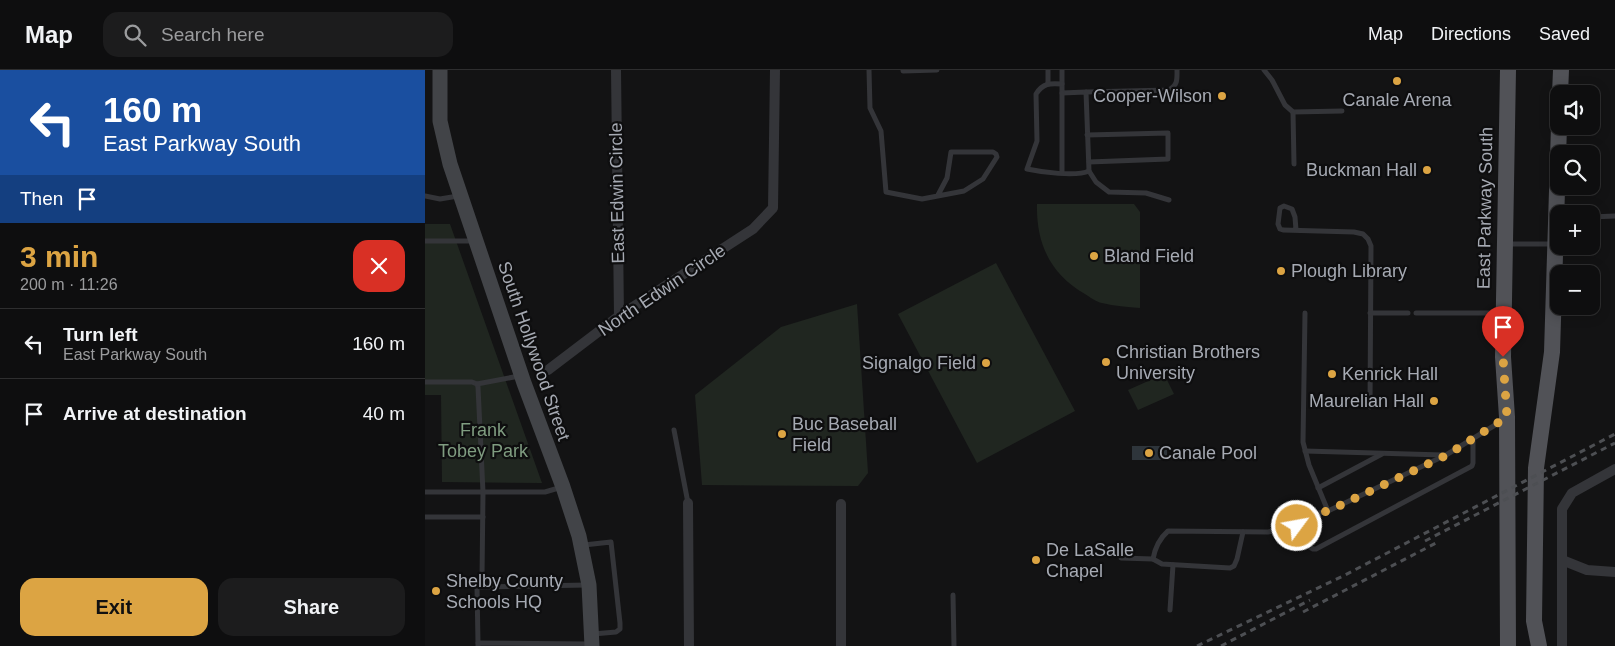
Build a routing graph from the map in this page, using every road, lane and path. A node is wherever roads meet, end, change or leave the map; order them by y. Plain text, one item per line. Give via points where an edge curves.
1 (440, 70) edge
2 (616, 70) edge
3 (775, 70) edge
4 (869, 70) edge
5 (937, 70) edge
6 (1048, 70) edge
7 (1062, 70) edge
8 (1177, 70) edge
9 (1264, 70) edge
10 (1508, 70) edge
11 (1561, 70) edge
12 (903, 71) dead end
13 (1048, 83) junction
14 (1062, 84) junction
15 (1560, 85) edge
16 (1086, 92) junction
17 (1062, 93) junction
18 (1342, 111) dead end
19 (1293, 112) junction
20 (1087, 135) junction
21 (1559, 135) edge
22 (1089, 162) junction
23 (1294, 164) dead end
24 (1089, 171) junction
25 (1062, 173) junction
26 (461, 195) junction
27 (938, 195) junction
28 (425, 196) edge
29 (1169, 200) dead end
30 (1557, 205) edge
31 (1600, 216) edge
32 (1615, 216) edge
33 (1296, 230) junction
34 (476, 240) junction
35 (425, 241) edge
36 (1505, 244) junction
37 (1550, 244) edge
38 (1555, 255) edge
39 (1305, 313) dead end
40 (1370, 313) junction
41 (1408, 313) dead end
42 (1416, 313) dead end
43 (1503, 313) junction
44 (619, 316) junction
45 (548, 370) dead end
46 (521, 376) junction
47 (425, 382) edge
48 (477, 384) junction
49 (1370, 407) dead end
50 (1507, 417) junction
51 (674, 430) dead end
52 (1473, 438) junction
53 (1305, 451) junction
54 (1383, 454) junction
55 (1447, 455) junction
56 (1615, 469) edge
57 (563, 487) junction
58 (1318, 488) junction
59 (425, 492) edge
60 (483, 492) junction
61 (688, 503) joint
62 (841, 504) dead end
63 (1328, 511) junction
64 (425, 517) edge
65 (483, 517) junction
66 (1297, 526) junction
67 (1243, 532) junction
68 (581, 546) junction
69 (1121, 558) dead end
70 (1153, 559) junction
71 (1562, 560) junction
72 (1173, 565) junction
73 (1615, 572) edge
74 (589, 585) junction
75 (477, 587) junction
76 (953, 596) dead end
77 (1170, 610) dead end
78 (592, 642) edge
79 (478, 645) edge
80 (689, 646) edge
81 (841, 646) edge
82 (954, 646) edge
83 (1508, 646) edge
84 (1539, 646) edge
85 (1562, 646) edge

1 - 26 main road, South Hollywood Street via 440,121
2 - 44 street, East Edwin Circle
3 - 44 street, North Edwin Circle via 773,208 753,229
4 - 27 lane via 869,108 881,131 886,192 922,199
5 - 12 lane
6 - 13 lane
7 - 14 lane
8 - 16 lane via 1177,82 1169,90
9 - 19 lane via 1273,80 1285,105
10 - 36 main road, East Parkway South
11 - 15 main road
13 - 14 lane
13 - 25 lane via 1036,94 1037,141 1027,169
14 - 17 lane
16 - 17 lane
16 - 20 lane
17 - 25 lane
18 - 19 lane
19 - 23 lane
20 - 22 lane
20 - 22 lane via 1167,133 1168,159
21 - 30 main road
22 - 24 lane
24 - 25 lane
24 - 29 lane via 1096,182 1109,192 1146,193
26 - 28 lane via 439,199
26 - 34 main road, South Hollywood Street
27 - 27 lane via 947,178 951,152 996,154 983,179 964,191
31 - 32 lane
33 - 33 lane via 1279,227 1280,208 1283,206 1292,209
33 - 40 lane via 1354,232 1368,239 1371,246
34 - 35 lane
34 - 46 main road, South Hollywood Street
36 - 37 lane
36 - 43 main road, East Parkway South
38 - 84 main road via 1552,352 1535,468 1534,621
39 - 53 lane
40 - 41 lane
40 - 49 lane
42 - 43 lane
43 - 50 main road, East Parkway South
44 - 45 street, North Edwin Circle
46 - 48 lane
46 - 57 main road, South Hollywood Street
47 - 48 lane
48 - 60 lane
50 - 52 lane
50 - 83 main road, East Parkway South
51 - 61 lane
52 - 55 lane
52 - 66 lane via 1472,466 1316,549 1308,546
53 - 54 lane
53 - 58 lane
54 - 55 lane
54 - 58 lane
55 - 63 lane
56 - 71 street via 1571,493 1563,509
57 - 60 lane via 545,492
57 - 68 main road, South Hollywood Street
58 - 63 lane
59 - 60 lane
60 - 65 lane
61 - 80 street
62 - 81 street
63 - 66 lane via 1315,514
64 - 65 lane
65 - 75 lane via 482,578
66 - 67 lane via 1268,532
67 - 70 lane via 1168,530 1162,536
67 - 72 lane via 1234,566
68 - 74 main road, South Hollywood Street
68 - 78 lane via 611,542 619,630
69 - 70 lane
70 - 72 lane
71 - 73 street via 1587,570
71 - 85 street
72 - 77 lane
74 - 75 lane
74 - 78 main road, South Hollywood Street
75 - 79 lane
76 - 82 lane
78 - 79 lane

